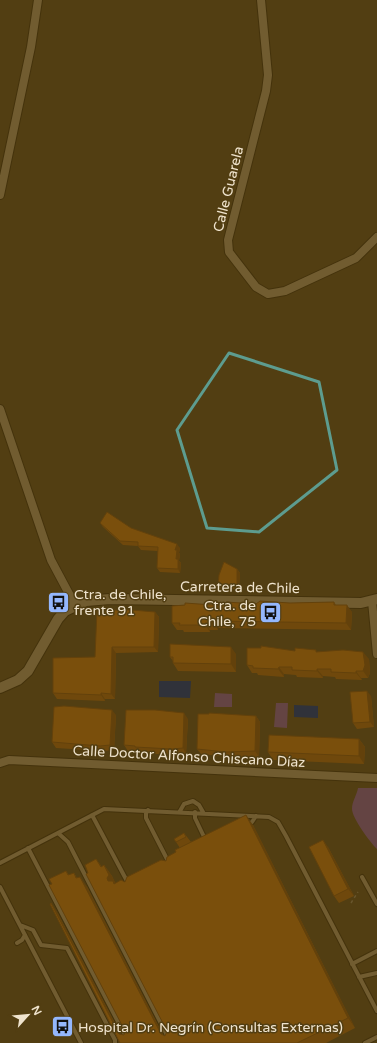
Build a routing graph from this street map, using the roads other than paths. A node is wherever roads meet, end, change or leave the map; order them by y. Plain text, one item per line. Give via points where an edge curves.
1 (38, 0) edge
2 (261, 0) edge
3 (0, 195) edge
4 (377, 237) edge
5 (0, 409) edge
6 (375, 600) edge
7 (75, 605) junction
8 (377, 654) edge
9 (0, 688) edge
10 (0, 763) edge
11 (377, 778) edge
12 (148, 810) junction
13 (180, 811) junction
14 (195, 812) junction
15 (203, 812) junction
16 (92, 815) junction
17 (256, 816) junction
18 (245, 826) edge
19 (58, 833) junction
20 (203, 847) edge
21 (28, 848) junction
22 (175, 861) edge
23 (0, 863) edge
24 (168, 864) edge
25 (171, 869) edge
26 (362, 877) dead end
27 (132, 882) edge
28 (125, 885) edge
29 (0, 887) edge
30 (131, 889) edge
31 (377, 904) edge
32 (20, 925) junction
33 (25, 935) junction
34 (17, 943) dead end
35 (377, 951) edge
36 (352, 964) junction
37 (377, 973) edge
38 (359, 977) junction
39 (377, 1011) edge
40 (377, 1037) edge
41 (81, 1043) edge
42 (115, 1043) edge
43 (129, 1043) edge
44 (171, 1043) edge
45 (365, 1043) edge

1 - 3 street via 32,47
2 - 4 street, Calle Guarela via 268,75 266,91 228,240 229,252 256,287 268,294 285,291 356,258
5 - 7 street via 51,560
6 - 7 street, Carretera de Chile via 361,603 110,598
6 - 8 street
7 - 9 street, Carretera de Chile via 58,619 25,675
10 - 11 street, Calle Doctor Alfonso Chiscano Díaz via 10,760
12 - 13 lane
12 - 16 lane via 108,808
12 - 25 lane via 146,818
13 - 14 lane
13 - 15 lane via 184,804 192,802 199,805
14 - 15 lane
14 - 20 lane via 195,818 209,844
15 - 17 lane
16 - 19 lane
16 - 30 lane
17 - 18 lane
17 - 36 lane via 269,817 280,826
19 - 21 lane
19 - 44 lane via 68,842
21 - 23 lane
21 - 43 lane
22 - 24 lane
26 - 31 lane
27 - 28 lane
29 - 32 lane
32 - 33 lane
32 - 42 lane via 33,930 40,946 67,948
33 - 34 lane
33 - 41 lane
35 - 36 lane
36 - 38 lane
37 - 38 lane
38 - 39 lane
40 - 45 lane

